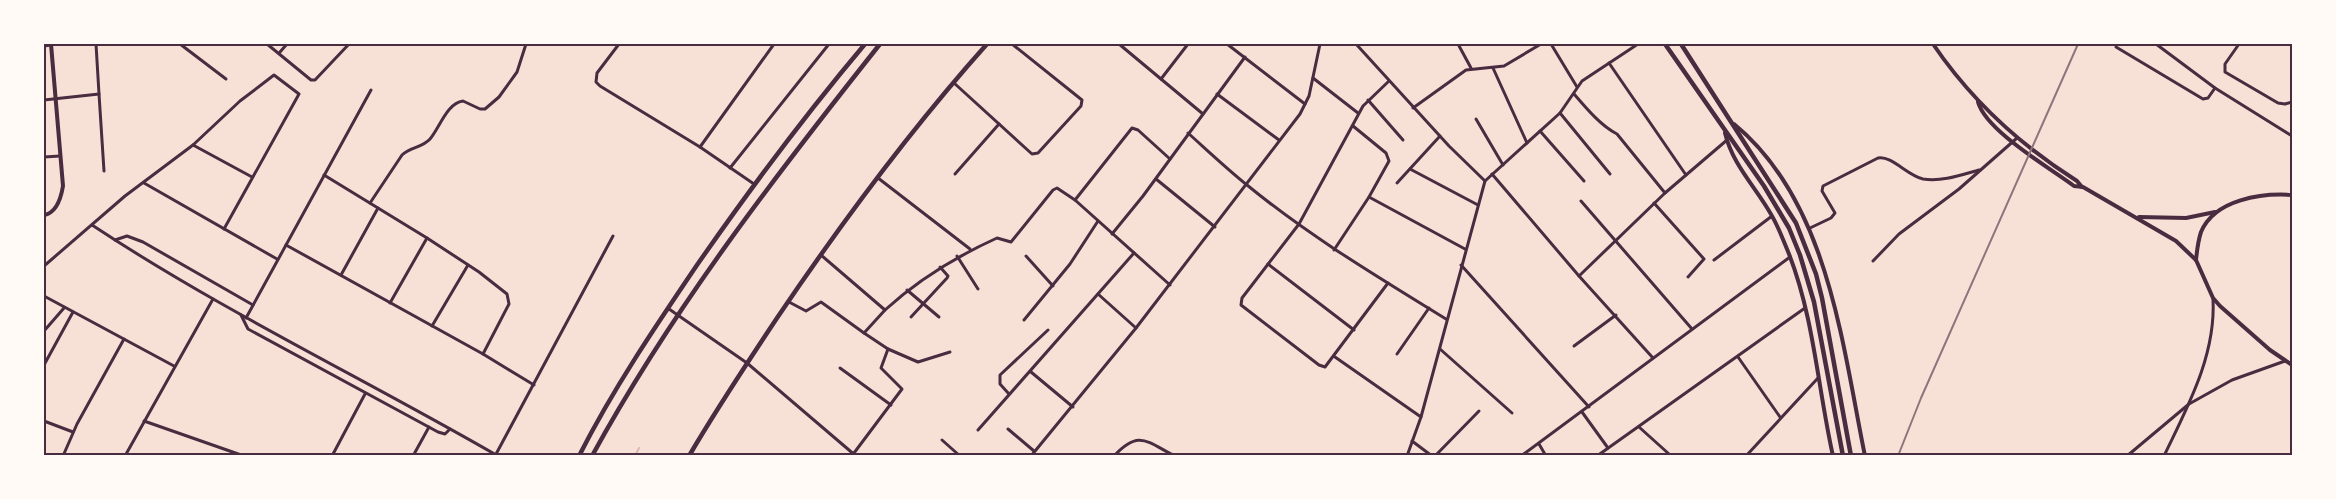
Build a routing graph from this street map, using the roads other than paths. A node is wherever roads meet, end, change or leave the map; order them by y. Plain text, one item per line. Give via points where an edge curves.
1 (51, 44) edge
2 (96, 44) edge
3 (180, 44) edge
4 (267, 44) edge
5 (287, 44) edge
6 (349, 44) edge
7 (526, 44) edge
8 (619, 44) edge
9 (774, 44) edge
10 (829, 44) edge
11 (865, 44) edge
12 (880, 44) edge
13 (987, 44) edge
14 (1012, 44) edge
15 (1119, 44) edge
16 (1188, 44) edge
17 (1227, 44) edge
18 (1320, 44) edge
19 (1356, 44) edge
20 (1458, 44) edge
21 (1541, 44) edge
22 (1551, 44) edge
23 (1638, 44) edge
24 (1665, 44) edge
25 (1681, 44) edge
26 (1933, 44) edge
27 (2156, 44) edge
28 (2239, 44) edge
29 (44, 46) edge
30 (2116, 47) dead end
31 (280, 52) junction
32 (1245, 57) junction
33 (1609, 63) junction
34 (1471, 68) junction
35 (1493, 68) junction
36 (1313, 78) junction
37 (226, 79) dead end
38 (1161, 79) junction
39 (1389, 81) junction
40 (953, 82) junction
41 (1577, 87) junction
42 (2215, 88) junction
43 (371, 90) dead end
44 (99, 94) junction
45 (1217, 94) junction
46 (1574, 94) junction
47 (56, 99) junction
48 (44, 100) edge
49 (1368, 100) junction
50 (1978, 102) junction
51 (2292, 102) edge
52 (1305, 104) junction
53 (1413, 108) junction
54 (1358, 113) junction
55 (1560, 113) junction
56 (1203, 114) junction
57 (1476, 119) dead end
58 (1731, 121) junction
59 (999, 124) junction
60 (1353, 126) junction
61 (1540, 131) junction
62 (1188, 133) junction
63 (1440, 136) junction
64 (2292, 136) edge
65 (2017, 138) junction
66 (1729, 139) junction
67 (1279, 140) junction
68 (1403, 140) dead end
69 (2012, 142) junction
70 (1527, 143) junction
71 (193, 145) junction
72 (700, 147) junction
73 (60, 156) junction
74 (44, 157) edge
75 (1170, 159) junction
76 (1503, 165) junction
77 (730, 168) junction
78 (1410, 169) junction
79 (1979, 170) junction
80 (104, 171) dead end
81 (955, 174) dead end
82 (1492, 174) junction
83 (1610, 174) dead end
84 (324, 175) junction
85 (1686, 175) junction
86 (252, 177) junction
87 (877, 177) junction
88 (1156, 179) junction
89 (1485, 181) junction
90 (1584, 182) dead end
91 (144, 183) junction
92 (1397, 183) dead end
93 (754, 184) junction
94 (1246, 185) junction
95 (2083, 187) junction
96 (1665, 193) junction
97 (2292, 195) edge
98 (1370, 197) junction
99 (1075, 200) junction
100 (1581, 201) dead end
101 (370, 203) junction
102 (1654, 203) junction
103 (1478, 205) junction
104 (378, 208) junction
105 (2218, 212) junction
106 (44, 215) edge
107 (1772, 216) junction
108 (2135, 217) junction
109 (1098, 221) junction
110 (1299, 224) junction
111 (92, 225) junction
112 (1215, 227) junction
113 (1810, 228) junction
114 (225, 229) junction
115 (1113, 234) junction
116 (613, 236) dead end
117 (427, 238) junction
118 (115, 240) junction
119 (1615, 242) junction
120 (286, 245) junction
121 (1466, 249) junction
122 (971, 250) junction
123 (1334, 250) junction
124 (1134, 253) junction
125 (819, 254) junction
126 (957, 256) junction
127 (1026, 256) dead end
128 (1790, 257) junction
129 (277, 259) junction
130 (1714, 260) dead end
131 (2196, 260) junction
132 (1873, 261) dead end
133 (1268, 264) junction
134 (468, 265) junction
135 (1461, 265) junction
136 (44, 266) edge
137 (940, 267) junction
138 (341, 275) junction
139 (1579, 276) junction
140 (1688, 277) dead end
141 (1388, 283) junction
142 (1170, 285) junction
143 (1053, 286) junction
144 (978, 289) dead end
145 (907, 290) junction
146 (1098, 294) junction
147 (44, 296) edge
148 (2213, 298) junction
149 (213, 299) junction
150 (788, 302) junction
151 (390, 303) junction
152 (923, 304) junction
153 (254, 305) junction
154 (64, 308) junction
155 (668, 308) junction
156 (1428, 308) junction
157 (1804, 308) junction
158 (885, 310) junction
159 (73, 312) junction
160 (241, 315) junction
161 (1616, 315) junction
162 (679, 316) junction
163 (911, 317) dead end
164 (939, 317) dead end
165 (246, 318) junction
166 (1446, 319) junction
167 (1024, 320) dead end
168 (1838, 321) junction
169 (1832, 322) dead end
170 (432, 326) junction
171 (1136, 328) junction
172 (1692, 329) junction
173 (1048, 330) dead end
174 (1354, 330) junction
175 (44, 331) edge
176 (864, 333) junction
177 (124, 339) junction
178 (1574, 346) dead end
179 (888, 349) junction
180 (1440, 349) junction
181 (950, 352) dead end
182 (483, 354) junction
183 (1397, 354) dead end
184 (1335, 357) junction
185 (1738, 357) junction
186 (1653, 358) junction
187 (2285, 361) junction
188 (747, 363) junction
189 (44, 365) edge
190 (2292, 365) edge
191 (174, 367) junction
192 (840, 369) dead end
193 (1031, 372) junction
194 (1819, 377) junction
195 (534, 385) junction
196 (365, 394) junction
197 (1010, 394) junction
198 (2189, 404) junction
199 (891, 405) junction
200 (1589, 406) junction
201 (1073, 407) junction
202 (1479, 411) dead end
203 (1582, 412) junction
204 (1512, 413) dead end
205 (1421, 417) junction
206 (1780, 417) junction
207 (44, 421) edge
208 (144, 421) junction
209 (429, 427) junction
210 (1639, 427) junction
211 (450, 429) junction
212 (978, 429) dead end
213 (1008, 429) dead end
214 (73, 432) junction
215 (942, 440) dead end
216 (1412, 441) junction
217 (1539, 444) junction
218 (1608, 448) junction
219 (1034, 451) junction
220 (855, 454) edge
221 (1669, 454) edge
222 (496, 455) edge
223 (1600, 455) edge
224 (63, 456) edge
225 (125, 456) edge
226 (244, 456) edge
227 (332, 456) edge
228 (413, 456) edge
229 (579, 456) edge
230 (592, 456) edge
231 (689, 456) edge
232 (960, 456) edge
233 (1030, 456) edge
234 (1114, 456) edge
235 (1175, 456) edge
236 (1407, 456) edge
237 (1433, 456) edge
238 (1521, 456) edge
239 (1546, 456) edge
240 (1746, 456) edge
241 (1833, 456) edge
242 (1843, 456) edge
243 (1851, 456) edge
244 (1865, 456) edge
245 (2127, 456) edge
246 (2164, 456) edge

1 - 29 street
1 - 47 street
2 - 44 street
3 - 37 street
4 - 31 street
5 - 31 street
6 - 31 street via 315,80
7 - 101 street via 518,72 499,97 485,109 464,101 454,105 428,141 402,155
8 - 72 street via 597,73 596,82
9 - 72 street
10 - 77 street
11 - 93 main road
12 - 162 main road via 718,255
13 - 40 main road
14 - 59 street via 1083,103 1035,155
15 - 38 street
16 - 38 street
17 - 32 street
18 - 36 street
19 - 39 street
20 - 34 street
21 - 35 street via 1504,66
22 - 41 street
23 - 33 street
24 - 66 main road
25 - 58 main road
26 - 50 street
27 - 42 street
28 - 51 street via 2225,64 2225,72 2278,103
30 - 42 street via 2203,99
32 - 45 street
32 - 52 street
33 - 41 street
33 - 85 street
34 - 35 street
34 - 53 street
35 - 70 street
36 - 52 street
36 - 54 street
38 - 56 street
39 - 49 street
39 - 53 street
40 - 59 street
40 - 87 main road
41 - 46 street
42 - 64 street
43 - 84 street
44 - 47 street
44 - 80 street
45 - 56 street
45 - 67 street
46 - 55 street
46 - 96 street via 1607,130 1617,134
47 - 48 street
47 - 73 street
49 - 54 street
49 - 68 street
50 - 65 street
50 - 69 street
52 - 67 street
53 - 63 street
54 - 60 street
55 - 61 street
55 - 83 street
56 - 62 street
57 - 76 street
58 - 113 street via 1759,148
58 - 243 main road via 1796,223 1816,274
59 - 81 street
60 - 98 street via 1389,157
60 - 110 street
61 - 70 street
61 - 90 street
62 - 75 street
62 - 94 street
63 - 78 street
63 - 89 street
65 - 69 street
65 - 95 street
66 - 85 street
66 - 107 street via 1736,162
66 - 242 main road via 1777,206 1800,255 1818,320
67 - 94 street
69 - 79 street
69 - 95 street via 2074,186
70 - 76 street
71 - 86 street
71 - 86 street via 274,75 299,94
71 - 91 street
72 - 77 street
73 - 74 street
73 - 106 street via 62,193 53,212
75 - 88 street
75 - 99 street via 1132,128
76 - 82 street
77 - 93 street
78 - 92 street
78 - 103 street
79 - 113 street via 1950,178 1924,179 1886,158 1878,158 1823,186 1835,213
79 - 132 street via 1899,234
82 - 89 street
82 - 139 street
84 - 101 street
84 - 120 street
85 - 96 street
86 - 114 street
87 - 122 street
87 - 125 main road
88 - 112 street
88 - 115 street
89 - 103 street
91 - 111 street
91 - 114 street
93 - 155 main road
94 - 110 street
94 - 112 street
95 - 108 street
96 - 102 street
97 - 105 street via 2237,202
98 - 121 street
98 - 123 street
99 - 109 street
99 - 122 street via 1054,189 1011,242 997,238
100 - 119 street
101 - 104 street
102 - 119 street
102 - 140 street via 1704,259
103 - 121 street
104 - 117 street
104 - 138 street
105 - 108 street via 2186,218
105 - 131 street via 2202,231
107 - 128 street
107 - 130 street
108 - 131 street via 2167,234
109 - 115 street
109 - 143 street
110 - 123 street
110 - 133 street
111 - 118 street
111 - 136 street
112 - 142 street
113 - 168 street
114 - 129 street
115 - 124 street
116 - 195 street
117 - 134 street
117 - 151 street
118 - 149 street
118 - 153 street via 127,236 143,242
119 - 139 street
119 - 172 street
120 - 129 street
120 - 138 street
121 - 135 street
122 - 126 street
123 - 141 street
124 - 142 street
124 - 146 street
125 - 150 main road
125 - 158 street
126 - 137 street
126 - 144 street
127 - 143 street
128 - 157 street
128 - 172 street
129 - 153 street
131 - 148 street
133 - 174 street
133 - 184 street via 1242,298 1242,308 1322,367
134 - 170 street
134 - 182 street via 510,298
135 - 166 street
135 - 200 street
137 - 145 street
137 - 152 street via 948,276
138 - 151 street
139 - 161 street
141 - 156 street
141 - 174 street
142 - 171 street
143 - 167 street
145 - 152 street
145 - 158 street
146 - 171 street
146 - 193 street
147 - 154 street
148 - 187 street
148 - 198 street via 2212,337
149 - 160 street
149 - 191 street
150 - 176 street via 806,311 821,302
150 - 188 main road
151 - 170 street
152 - 163 street
152 - 164 street
153 - 165 street
154 - 159 street
154 - 175 street
155 - 162 street
155 - 229 main road
156 - 166 street
156 - 183 street
157 - 185 street
157 - 194 street via 1812,326
158 - 176 street
159 - 177 street
159 - 189 street
160 - 165 street
160 - 196 street via 248,329
161 - 178 street
161 - 186 street
162 - 188 street
162 - 230 main road
165 - 211 street
166 - 180 street
168 - 169 street
168 - 244 street
170 - 182 street
171 - 201 street
172 - 186 street
173 - 197 street via 1000,375 1000,384
174 - 184 street
176 - 179 street
177 - 191 street
177 - 214 street
179 - 181 street via 918,362
179 - 199 street via 882,368 902,386
180 - 204 street
180 - 205 street
182 - 195 street
184 - 205 street
185 - 206 street
185 - 210 street
186 - 200 street
187 - 190 street
187 - 198 street via 2232,380
188 - 220 street
188 - 231 main road
191 - 208 street
192 - 199 street
193 - 197 street
193 - 201 street
194 - 206 street
194 - 241 street
195 - 222 street
196 - 209 street
196 - 227 street
197 - 212 street
198 - 245 street
198 - 246 street
199 - 220 street
200 - 203 street
201 - 219 street
202 - 237 street
203 - 217 street
203 - 218 street
205 - 216 street
206 - 240 street
207 - 214 street
208 - 225 street
208 - 226 street
209 - 211 street via 445,434
209 - 228 street
210 - 218 street
210 - 221 street
211 - 222 street
213 - 219 street
214 - 224 street
215 - 232 street
216 - 236 street
216 - 237 street
217 - 238 street
217 - 239 street
218 - 223 street
219 - 233 street
234 - 235 street via 1137,439

